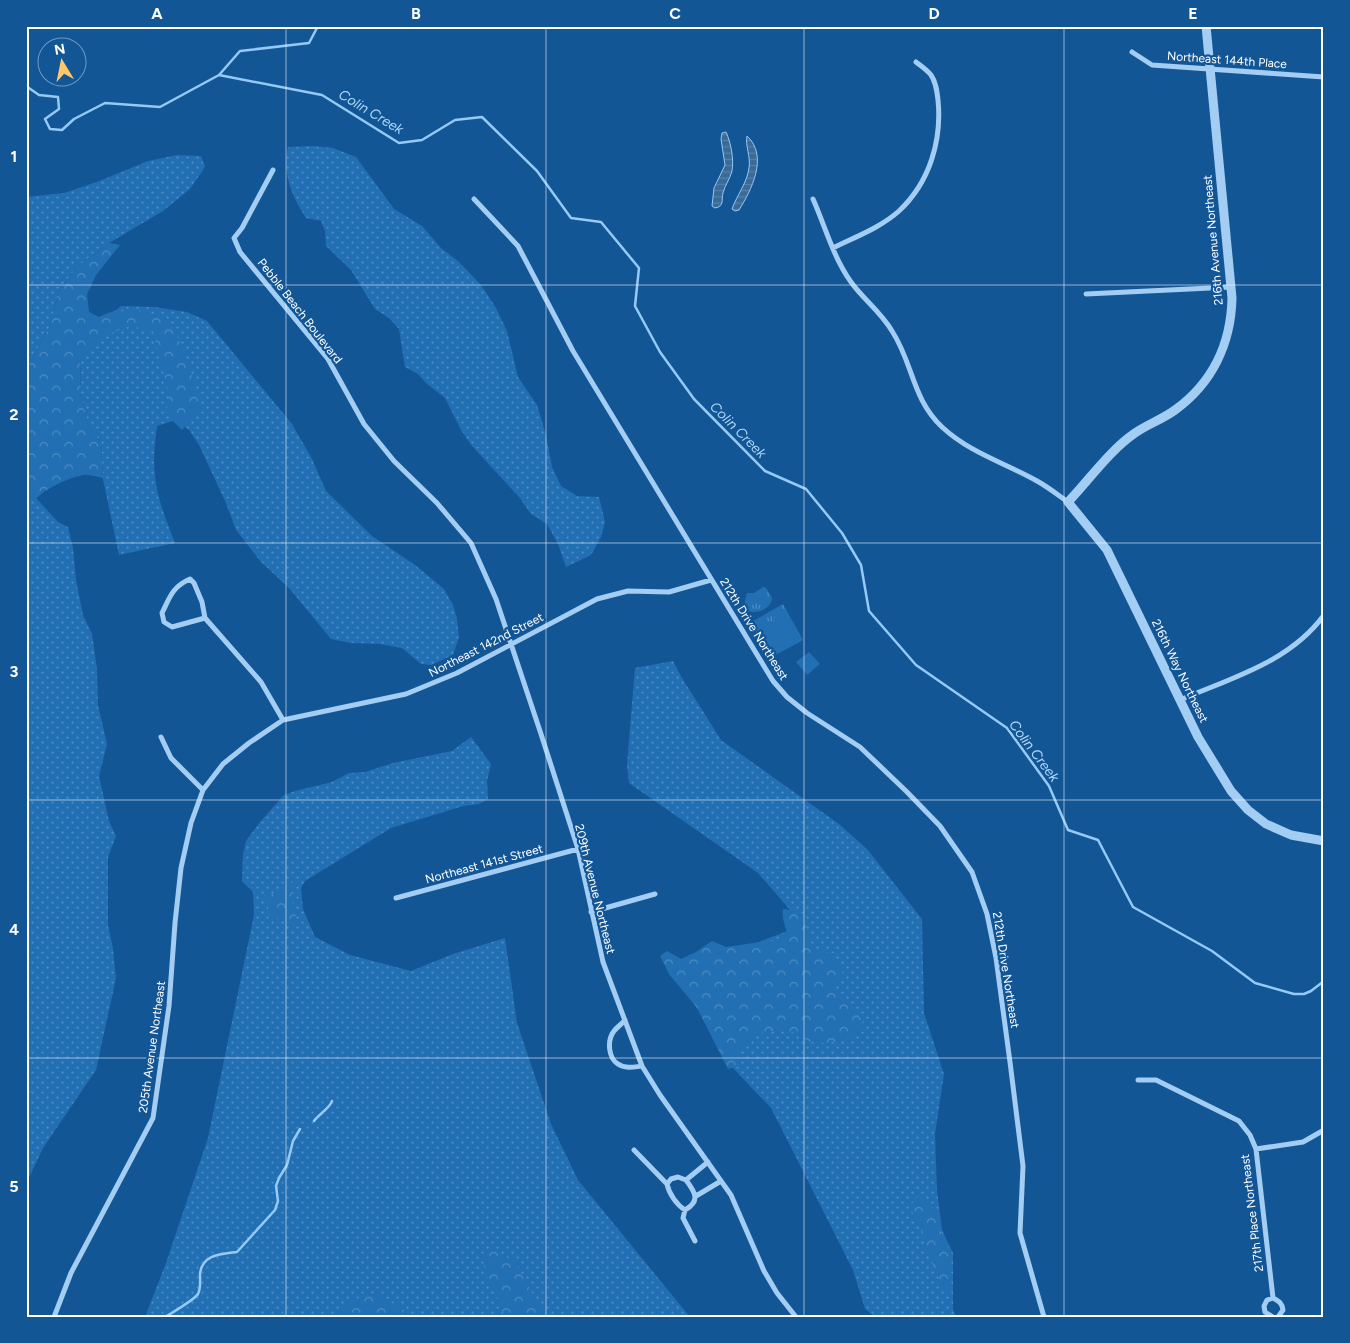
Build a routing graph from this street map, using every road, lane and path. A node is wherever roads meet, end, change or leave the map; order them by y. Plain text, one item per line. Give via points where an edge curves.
1 (1206, 26) edge
2 (1132, 52) dead end
3 (916, 62) dead end
4 (1210, 69) junction
5 (1324, 77) edge
6 (273, 170) dead end
7 (474, 199) dead end
8 (814, 199) dead end
9 (833, 248) junction
10 (1231, 287) junction
11 (1086, 294) dead end
12 (394, 461) joint
13 (1068, 502) junction
14 (712, 580) junction
15 (1324, 615) edge
16 (205, 618) junction
17 (511, 644) junction
18 (1180, 700) junction
19 (283, 720) junction
20 (161, 737) dead end
21 (203, 790) junction
22 (1324, 841) edge
23 (578, 849) junction
24 (655, 894) dead end
25 (396, 898) dead end
26 (591, 912) junction
27 (625, 1020) junction
28 (642, 1066) junction
29 (1138, 1080) dead end
30 (1324, 1130) edge
31 (634, 1150) dead end
32 (1256, 1150) junction
33 (708, 1162) junction
34 (686, 1180) junction
35 (721, 1180) junction
36 (667, 1184) junction
37 (696, 1196) junction
38 (685, 1210) junction
39 (696, 1241) dead end
40 (1273, 1298) junction
41 (54, 1317) edge
42 (796, 1317) edge
43 (1044, 1317) edge
44 (1273, 1317) edge
45 (1278, 1317) edge

1 - 4 street, 216th Avenue Northeast
2 - 4 street, Northeast 144th Place via 1152,65
3 - 9 street via 930,74 936,87 939,116 935,150 922,183 900,210 878,226
4 - 5 street, Northeast 144th Place
4 - 10 street, 216th Avenue Northeast
6 - 12 street, Pebble Beach Boulevard via 234,238 240,252 328,359 364,424
7 - 14 street, 212th Drive Northeast via 518,246 572,351
8 - 9 street, 216th Way Northeast
9 - 13 street, 216th Way Northeast via 850,281 892,330 906,357 917,393 941,426 963,444 1038,481
10 - 11 street
10 - 13 street, 216th Avenue Northeast via 1232,309 1225,344 1206,381 1174,411 1124,442
12 - 17 street, 209th Avenue Northeast via 437,502 471,543 496,599
13 - 18 street, 216th Way Northeast via 1107,550
14 - 17 street, Northeast 142nd Street via 670,592 628,591 597,599
14 - 43 street, 212th Drive Northeast via 773,681 787,697 867,753 940,826 972,872 987,914 996,958 1010,1062 1023,1166 1020,1233
15 - 18 street via 1294,648 1278,658
16 - 16 street via 202,602 190,579 179,584 162,613 164,622 172,627
16 - 19 street via 261,682
17 - 19 street, Northeast 142nd Street via 457,673 406,694
17 - 23 street, 209th Avenue Northeast
18 - 22 street, 216th Way Northeast via 1215,766 1248,810 1266,824 1291,836
19 - 21 street, Northeast 142nd Street via 223,764
20 - 21 street via 171,758
21 - 41 street, 205th Avenue Northeast via 191,823 181,868 169,1006 153,1118 71,1273
23 - 25 street, Northeast 141st Street
23 - 26 street, 209th Avenue Northeast
24 - 26 street
26 - 27 street, 209th Avenue Northeast via 603,962
27 - 28 street, 209th Avenue Northeast
27 - 28 street via 613,1033 609,1044 611,1055 617,1064 629,1068
28 - 33 street, 209th Avenue Northeast
29 - 32 street, 217th Place Northeast via 1156,1080 1239,1121
30 - 32 street via 1303,1142
31 - 36 street
32 - 40 street, 217th Place Northeast
33 - 34 street
33 - 35 street, 209th Avenue Northeast
34 - 36 street via 678,1177
34 - 37 street
35 - 37 street
35 - 42 street, 209th Avenue Northeast via 731,1195 764,1272
36 - 38 street via 679,1206
37 - 38 street via 692,1206
38 - 39 street via 683,1218
40 - 44 street, 217th Place Northeast via 1264,1306 1265,1312
40 - 45 street, 217th Place Northeast via 1284,1310

